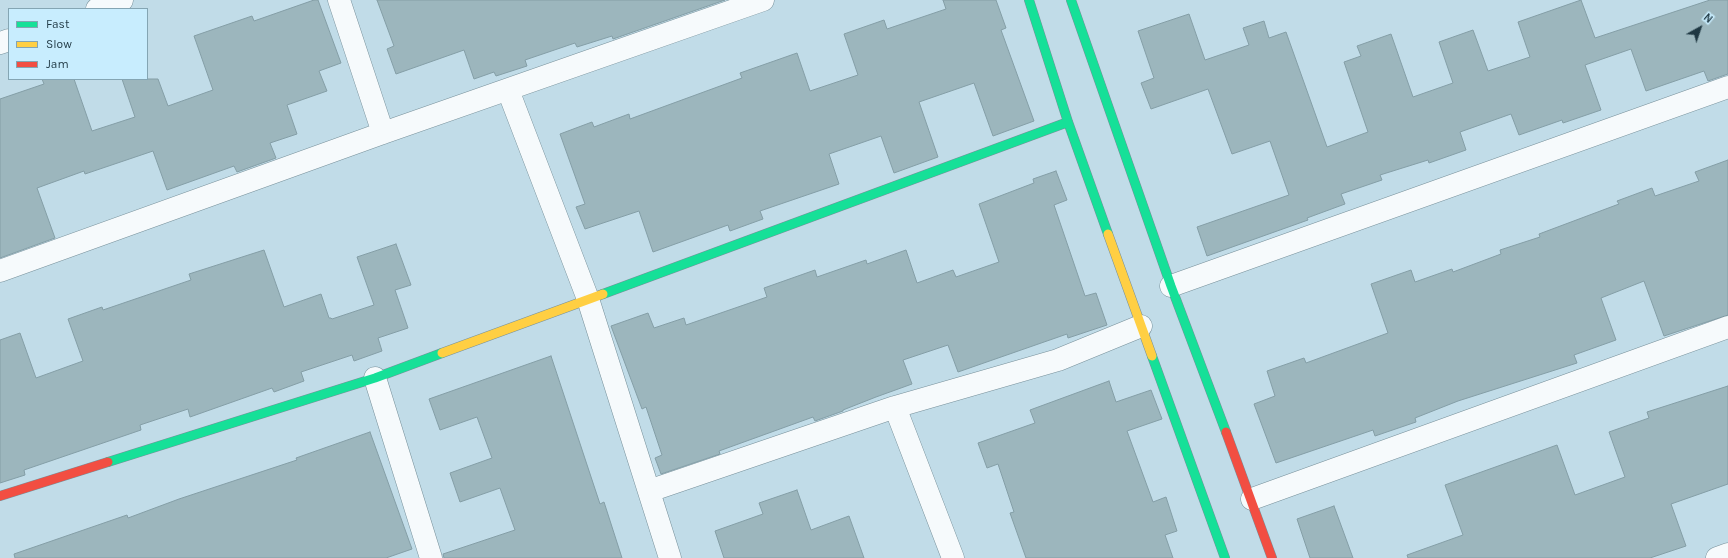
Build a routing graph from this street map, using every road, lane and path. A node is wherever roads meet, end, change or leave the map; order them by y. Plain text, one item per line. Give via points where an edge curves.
1 (122, 0) edge
2 (339, 0) edge
3 (762, 0) edge
4 (1029, 0) edge
5 (1071, 0) edge
6 (100, 8) edge
7 (1728, 87) edge
8 (508, 90) junction
9 (1068, 122) junction
10 (383, 133) junction
11 (0, 271) edge
12 (1171, 286) junction
13 (588, 299) junction
14 (1140, 326) junction
15 (1728, 327) edge
16 (375, 378) junction
17 (895, 407) junction
18 (649, 491) junction
19 (0, 496) edge
20 (1252, 500) junction
21 (1728, 554) edge
22 (428, 557) edge
23 (670, 558) edge
24 (953, 558) edge
25 (1225, 558) edge
26 (1272, 558) edge
27 (1717, 558) edge

1 - 6 street
2 - 10 street
3 - 8 street
4 - 9 street
5 - 12 street
7 - 12 street
8 - 10 street
8 - 13 street
9 - 13 street
9 - 14 street
10 - 11 street
12 - 20 street
13 - 16 street
13 - 18 street
14 - 17 street via 1058,360
14 - 25 street
15 - 20 street
16 - 19 street
16 - 22 street
17 - 18 street
17 - 24 street
18 - 23 street
20 - 26 street
21 - 27 street

